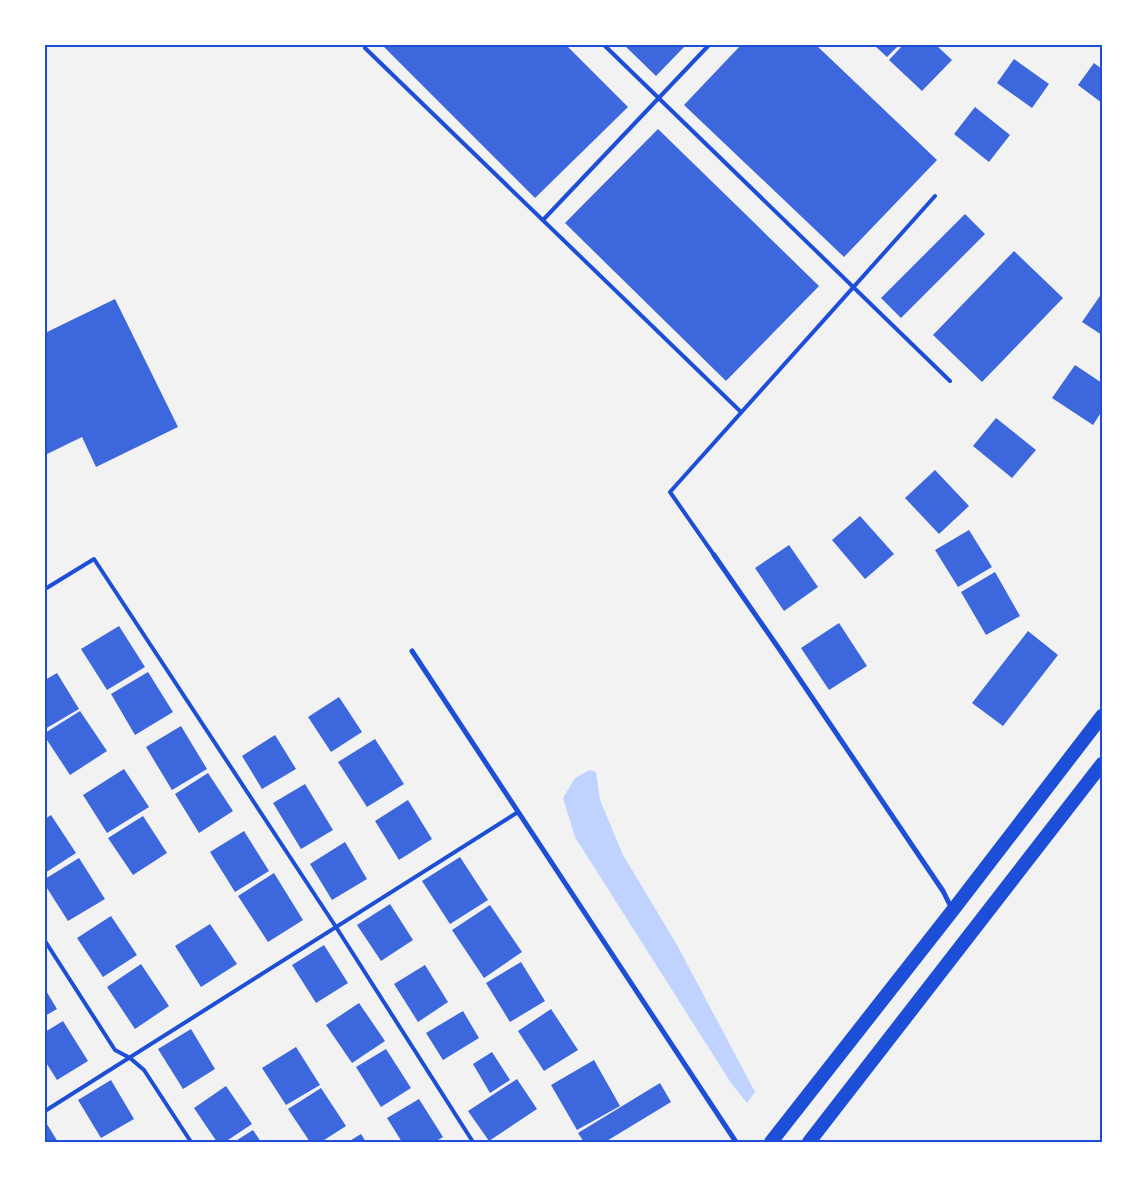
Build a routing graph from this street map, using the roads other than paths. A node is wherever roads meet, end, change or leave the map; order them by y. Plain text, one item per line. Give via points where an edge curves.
1 (604, 45) edge
2 (709, 45) edge
3 (365, 48) dead end
4 (658, 98) junction
5 (935, 196) dead end
6 (543, 220) junction
7 (853, 288) junction
8 (950, 381) dead end
9 (742, 412) junction
10 (714, 555) joint
11 (45, 588) edge
12 (412, 651) dead end
13 (1102, 716) edge
14 (1102, 764) edge
15 (518, 812) junction
16 (953, 910) junction
17 (336, 928) junction
18 (45, 941) edge
19 (130, 1058) junction
20 (45, 1111) edge
21 (191, 1142) edge
22 (473, 1142) edge
23 (736, 1142) edge
24 (771, 1142) edge
25 (809, 1142) edge

1 - 4 lane
2 - 4 lane
3 - 6 lane
4 - 6 lane
4 - 7 lane
5 - 7 lane
6 - 9 lane
7 - 8 lane
7 - 9 lane
9 - 10 lane via 670,492
10 - 16 street
11 - 17 lane via 94,559
12 - 15 street
13 - 16 highway
14 - 25 highway
15 - 17 lane
15 - 23 street
16 - 24 highway
17 - 19 lane
17 - 22 lane
18 - 19 lane via 115,1050
19 - 20 lane
19 - 21 lane via 144,1070

